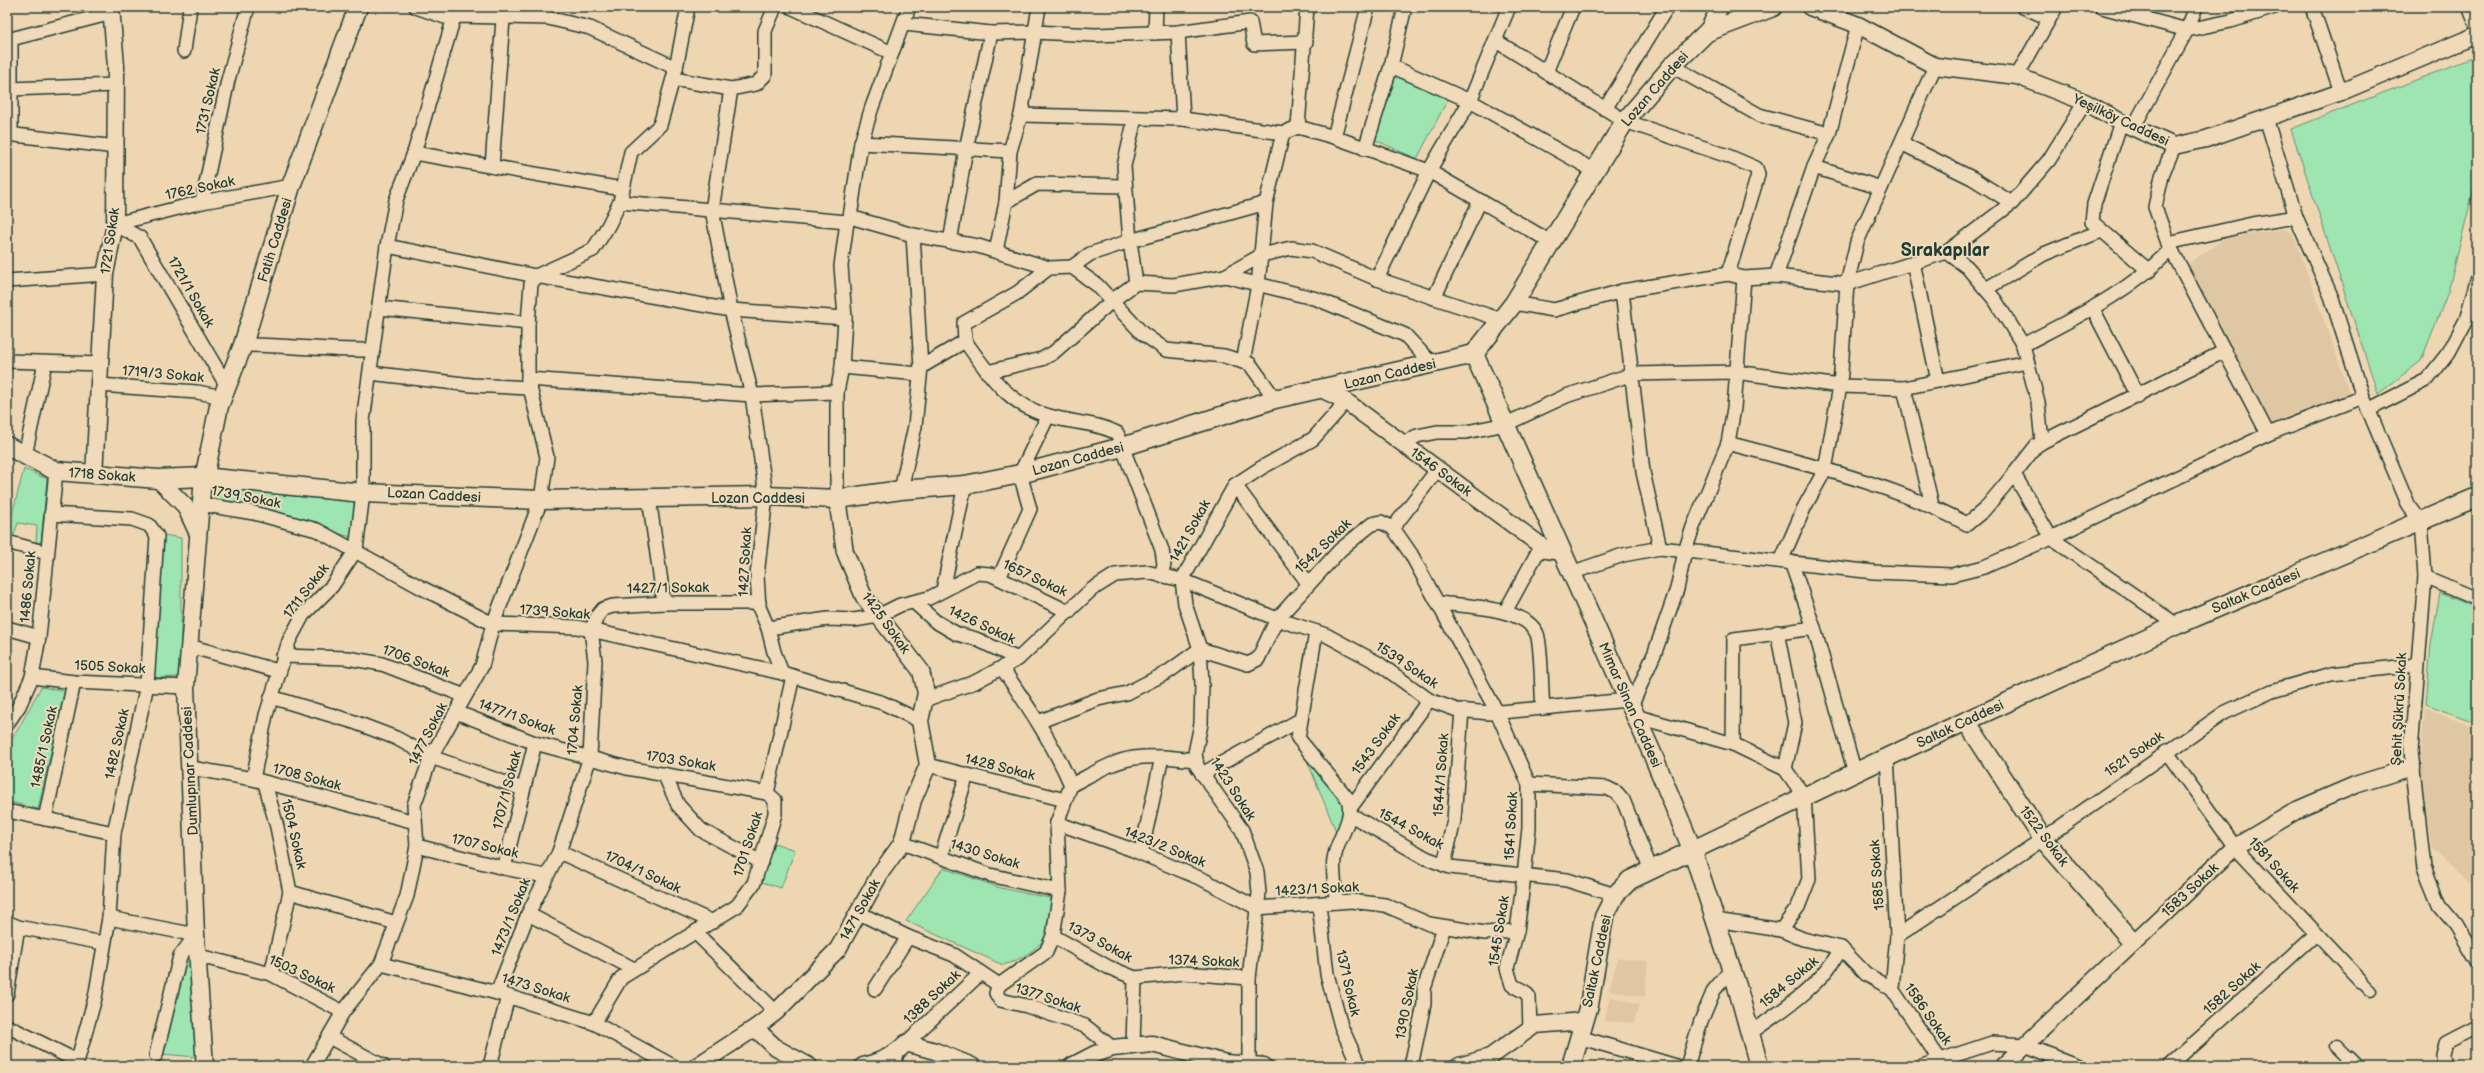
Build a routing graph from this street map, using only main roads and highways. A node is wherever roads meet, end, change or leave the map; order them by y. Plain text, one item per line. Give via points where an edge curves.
1 (358, 7) edge
2 (1773, 7) edge
3 (1474, 354) junction
4 (7, 446) edge
5 (203, 477) junction
6 (2477, 497) edge
7 (1966, 721) junction
8 (1692, 849) junction
9 (2134, 942) road end
10 (1571, 1066) edge
11 (1759, 1066) edge

1 - 5 main road, Fatih Caddesi via 291,186 243,345 219,406
2 - 3 main road, Lozan Caddesi via 1707,32 1672,66 1625,121 1514,303
3 - 5 main road, Lozan Caddesi via 1275,399 1122,447 1020,474 965,485 837,499 766,496 541,500 363,492
3 - 8 main road, Mimar Sinan Caddesi
4 - 5 main road, 1718 Sokak via 56,471 158,479
6 - 7 main road, Saltak Caddesi via 2177,625
7 - 8 main road, Saltak Caddesi
7 - 9 main road, 1522 Sokak via 2043,838
8 - 10 main road, Saltak Caddesi via 1630,880 1615,895 1604,917 1590,1005
8 - 11 main road, Mimar Sinan Caddesi

